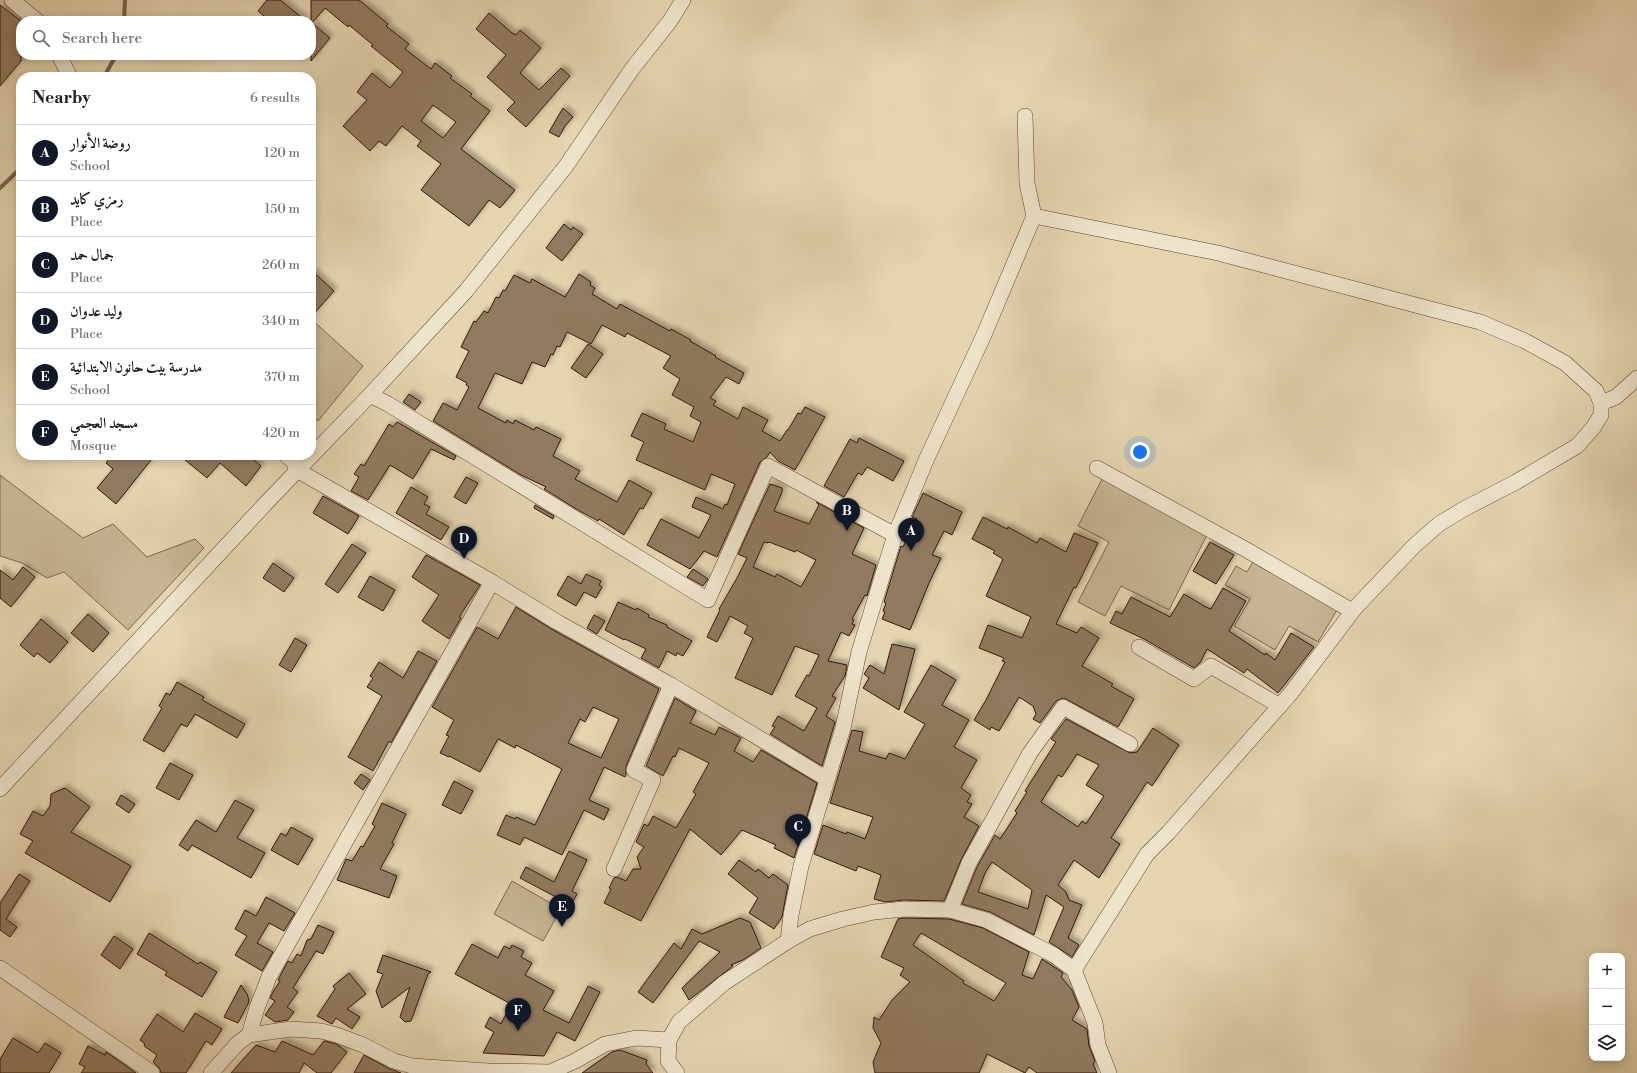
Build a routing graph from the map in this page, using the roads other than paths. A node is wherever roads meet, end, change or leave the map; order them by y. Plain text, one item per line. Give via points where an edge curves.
1 (12, 0) edge
2 (683, 0) edge
3 (31, 16) edge
4 (62, 60) edge
5 (68, 72) edge
6 (1025, 122) dead end
7 (1034, 216) junction
8 (1637, 378) edge
9 (370, 395) junction
10 (1601, 403) junction
11 (316, 450) edge
12 (292, 460) edge
13 (307, 460) edge
14 (1097, 468) dead end
15 (297, 470) junction
16 (895, 535) junction
17 (492, 582) junction
18 (1352, 611) junction
19 (1139, 647) dead end
20 (671, 685) junction
21 (1280, 706) junction
22 (1130, 744) dead end
23 (827, 779) junction
24 (0, 789) edge
25 (614, 869) dead end
26 (950, 910) junction
27 (788, 941) junction
28 (0, 968) edge
29 (1074, 970) junction
30 (249, 1035) junction
31 (669, 1040) junction
32 (392, 1067) edge
33 (152, 1073) edge
34 (211, 1073) edge
35 (677, 1073) edge
36 (1109, 1073) edge

1 - 3 street
2 - 9 street via 566,166 466,290
4 - 5 street
6 - 7 street via 1027,183
7 - 10 street via 1218,254 1480,322 1525,341 1565,363 1596,391
7 - 16 street
8 - 10 street via 1616,397
9 - 11 street
9 - 16 street via 708,600 768,466
10 - 18 street via 1601,415 1577,446 1440,524 1414,546
12 - 15 street
13 - 15 street
14 - 18 street
15 - 17 street
15 - 24 street
16 - 23 street via 859,652 844,728
17 - 20 street via 557,622
17 - 30 street via 269,977
18 - 21 street
19 - 21 street via 1194,679 1211,666
20 - 23 street
20 - 25 street via 634,770 653,780
21 - 29 street via 1147,854
22 - 26 street via 1063,707 1026,760 969,863
23 - 27 street via 801,866
26 - 27 street via 904,909 874,912 843,918 810,929
26 - 29 street via 986,920 1054,956
27 - 31 street via 724,983 695,1006 679,1022
28 - 33 street
29 - 36 street via 1095,1023 1098,1045
30 - 32 street via 291,1029 321,1031 363,1045
30 - 34 street via 238,1043
31 - 32 street via 636,1038 605,1044 550,1072
31 - 35 street via 668,1061

